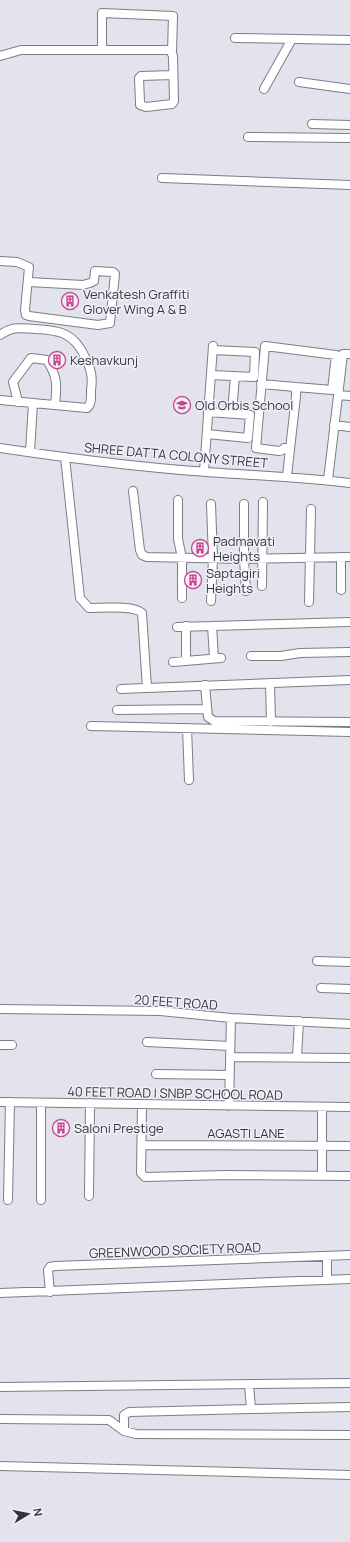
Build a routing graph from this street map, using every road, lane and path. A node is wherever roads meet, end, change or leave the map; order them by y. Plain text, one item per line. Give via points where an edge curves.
1 (235, 38) dead end
2 (292, 40) junction
3 (350, 40) edge
4 (102, 50) junction
5 (172, 52) junction
6 (0, 56) edge
7 (173, 75) junction
8 (299, 82) dead end
9 (264, 89) dead end
10 (350, 89) edge
11 (312, 124) dead end
12 (350, 125) edge
13 (248, 137) dead end
14 (350, 138) edge
15 (162, 178) dead end
16 (350, 185) edge
17 (0, 260) edge
18 (29, 282) junction
19 (0, 335) edge
20 (350, 354) edge
21 (211, 374) junction
22 (235, 376) junction
23 (261, 384) junction
24 (296, 387) junction
25 (338, 395) junction
26 (350, 396) edge
27 (0, 400) edge
28 (18, 402) junction
29 (34, 403) junction
30 (55, 406) junction
31 (208, 412) junction
32 (232, 413) junction
33 (334, 425) junction
34 (350, 427) edge
35 (207, 434) junction
36 (0, 448) edge
37 (290, 449) junction
38 (30, 452) junction
39 (65, 457) junction
40 (204, 472) junction
41 (287, 476) junction
42 (328, 480) junction
43 (350, 483) edge
44 (133, 491) dead end
45 (178, 500) dead end
46 (263, 502) dead end
47 (211, 504) dead end
48 (244, 504) dead end
49 (311, 510) dead end
50 (261, 557) junction
51 (310, 557) junction
52 (341, 557) junction
53 (350, 557) edge
54 (182, 558) junction
55 (213, 558) junction
56 (244, 559) junction
57 (262, 586) dead end
58 (246, 590) dead end
59 (341, 590) dead end
60 (182, 598) dead end
61 (211, 601) dead end
62 (309, 602) dead end
63 (350, 622) edge
64 (186, 626) junction
65 (212, 626) junction
66 (177, 627) dead end
67 (350, 652) edge
68 (251, 656) dead end
69 (186, 660) junction
70 (173, 662) dead end
71 (350, 680) edge
72 (270, 683) junction
73 (205, 685) junction
74 (147, 688) junction
75 (121, 689) dead end
76 (206, 709) junction
77 (117, 710) dead end
78 (271, 722) junction
79 (350, 722) edge
80 (91, 726) dead end
81 (187, 728) junction
82 (350, 732) edge
83 (189, 780) dead end
84 (317, 961) dead end
85 (350, 962) edge
86 (321, 988) dead end
87 (350, 989) edge
88 (0, 1009) edge
89 (231, 1018) junction
90 (298, 1021) junction
91 (350, 1024) edge
92 (147, 1042) dead end
93 (0, 1045) edge
94 (12, 1045) dead end
95 (230, 1046) junction
96 (230, 1057) junction
97 (297, 1057) junction
98 (350, 1058) edge
99 (156, 1074) dead end
100 (229, 1075) junction
101 (0, 1102) edge
102 (10, 1102) junction
103 (90, 1103) junction
104 (40, 1104) junction
105 (142, 1105) junction
106 (229, 1106) junction
107 (350, 1107) edge
108 (322, 1108) junction
109 (142, 1145) junction
110 (321, 1146) junction
111 (350, 1146) edge
112 (322, 1176) junction
113 (350, 1176) edge
114 (89, 1196) dead end
115 (8, 1200) dead end
116 (41, 1200) dead end
117 (350, 1255) edge
118 (327, 1256) junction
119 (350, 1278) edge
120 (328, 1280) junction
121 (50, 1292) junction
122 (0, 1293) edge
123 (350, 1383) edge
124 (250, 1385) junction
125 (0, 1387) edge
126 (350, 1407) edge
127 (251, 1409) junction
128 (0, 1419) edge
129 (124, 1431) junction
130 (350, 1435) edge
131 (0, 1466) edge
132 (350, 1474) edge

1 - 2 street
2 - 3 street
2 - 9 street
4 - 5 street via 166,49
4 - 5 street via 102,13 174,16
4 - 6 street via 21,50
5 - 7 street
7 - 7 street via 172,104 146,107 140,105 141,76
8 - 10 street
11 - 12 street
13 - 14 street
15 - 16 street
17 - 18 street via 17,262 29,267
18 - 18 street via 25,310 29,316 98,325 110,323 115,274 113,272 95,271 94,281 83,285
19 - 30 street via 10,328 50,330 73,338 79,344 93,376 89,406 84,409
20 - 25 street via 343,354
21 - 22 street
21 - 22 street via 213,348 255,352 254,377
21 - 31 street
22 - 32 street
23 - 24 street
23 - 24 street via 265,346 336,355 332,390
23 - 37 street via 256,448 280,451 284,448
24 - 37 street
25 - 26 street
25 - 33 street
27 - 28 street
28 - 29 street
28 - 30 street via 13,382 31,358 47,360 51,367 58,386
29 - 30 street
29 - 38 street
31 - 32 street
31 - 35 street
32 - 35 street via 250,415 248,438
33 - 34 street
33 - 42 street
35 - 40 street
36 - 38 street, SHREE DATTA COLONY STREET
37 - 41 street
38 - 39 street, SHREE DATTA COLONY STREET
39 - 40 street, SHREE DATTA COLONY STREET
39 - 74 street via 80,598 89,608 131,609 142,613
40 - 41 street, SHREE DATTA COLONY STREET
41 - 42 street, SHREE DATTA COLONY STREET
42 - 43 street, SHREE DATTA COLONY STREET
44 - 54 street via 142,555
45 - 54 street via 178,539
46 - 50 street
47 - 55 street
48 - 56 street
49 - 51 street
50 - 51 street
50 - 56 street
50 - 57 street
51 - 52 street
51 - 62 street
52 - 53 street
52 - 59 street
54 - 55 street
54 - 60 street
55 - 56 street
55 - 61 street
56 - 58 street
63 - 65 street
64 - 65 street
64 - 66 street
64 - 69 street
65 - 69 street via 217,658
67 - 68 street
69 - 70 street
71 - 72 street
72 - 73 street
72 - 78 street
73 - 74 street
73 - 76 street
74 - 75 street
76 - 77 street
76 - 78 street via 208,717 214,721
78 - 79 street
80 - 81 street
81 - 82 street
81 - 83 street
84 - 85 street
86 - 87 street
88 - 89 street, 20 FEET ROAD via 160,1011
89 - 90 street, 20 FEET ROAD
89 - 95 street
90 - 91 street, 20 FEET ROAD
90 - 97 street
92 - 95 street
93 - 94 street
95 - 96 street
96 - 97 street
96 - 100 street
97 - 98 street
99 - 100 street
100 - 106 street
101 - 102 street, 40 FEET ROAD | SNBP SCHOOL ROAD
102 - 104 street, 40 FEET ROAD | SNBP SCHOOL ROAD
102 - 115 street
103 - 104 street, 40 FEET ROAD | SNBP SCHOOL ROAD
103 - 105 street, 40 FEET ROAD | SNBP SCHOOL ROAD
103 - 114 street
104 - 116 street
105 - 106 street, 40 FEET ROAD | SNBP SCHOOL ROAD
105 - 109 street
106 - 108 street, 40 FEET ROAD | SNBP SCHOOL ROAD
107 - 108 street, 40 FEET ROAD | SNBP SCHOOL ROAD
108 - 110 street
109 - 110 street, AGASTI LANE
109 - 112 street via 141,1173 145,1177
110 - 111 street, AGASTI LANE
110 - 112 street
112 - 113 street
117 - 118 street, GREENWOOD SOCIETY ROAD
118 - 120 street
118 - 121 street, GREENWOOD SOCIETY ROAD via 56,1266 48,1270
119 - 120 street
120 - 121 street
121 - 122 street
123 - 124 street
124 - 125 street
124 - 127 street
126 - 127 street
127 - 129 street via 129,1412 124,1415
128 - 129 street via 109,1420
129 - 130 street via 136,1434
131 - 132 street

